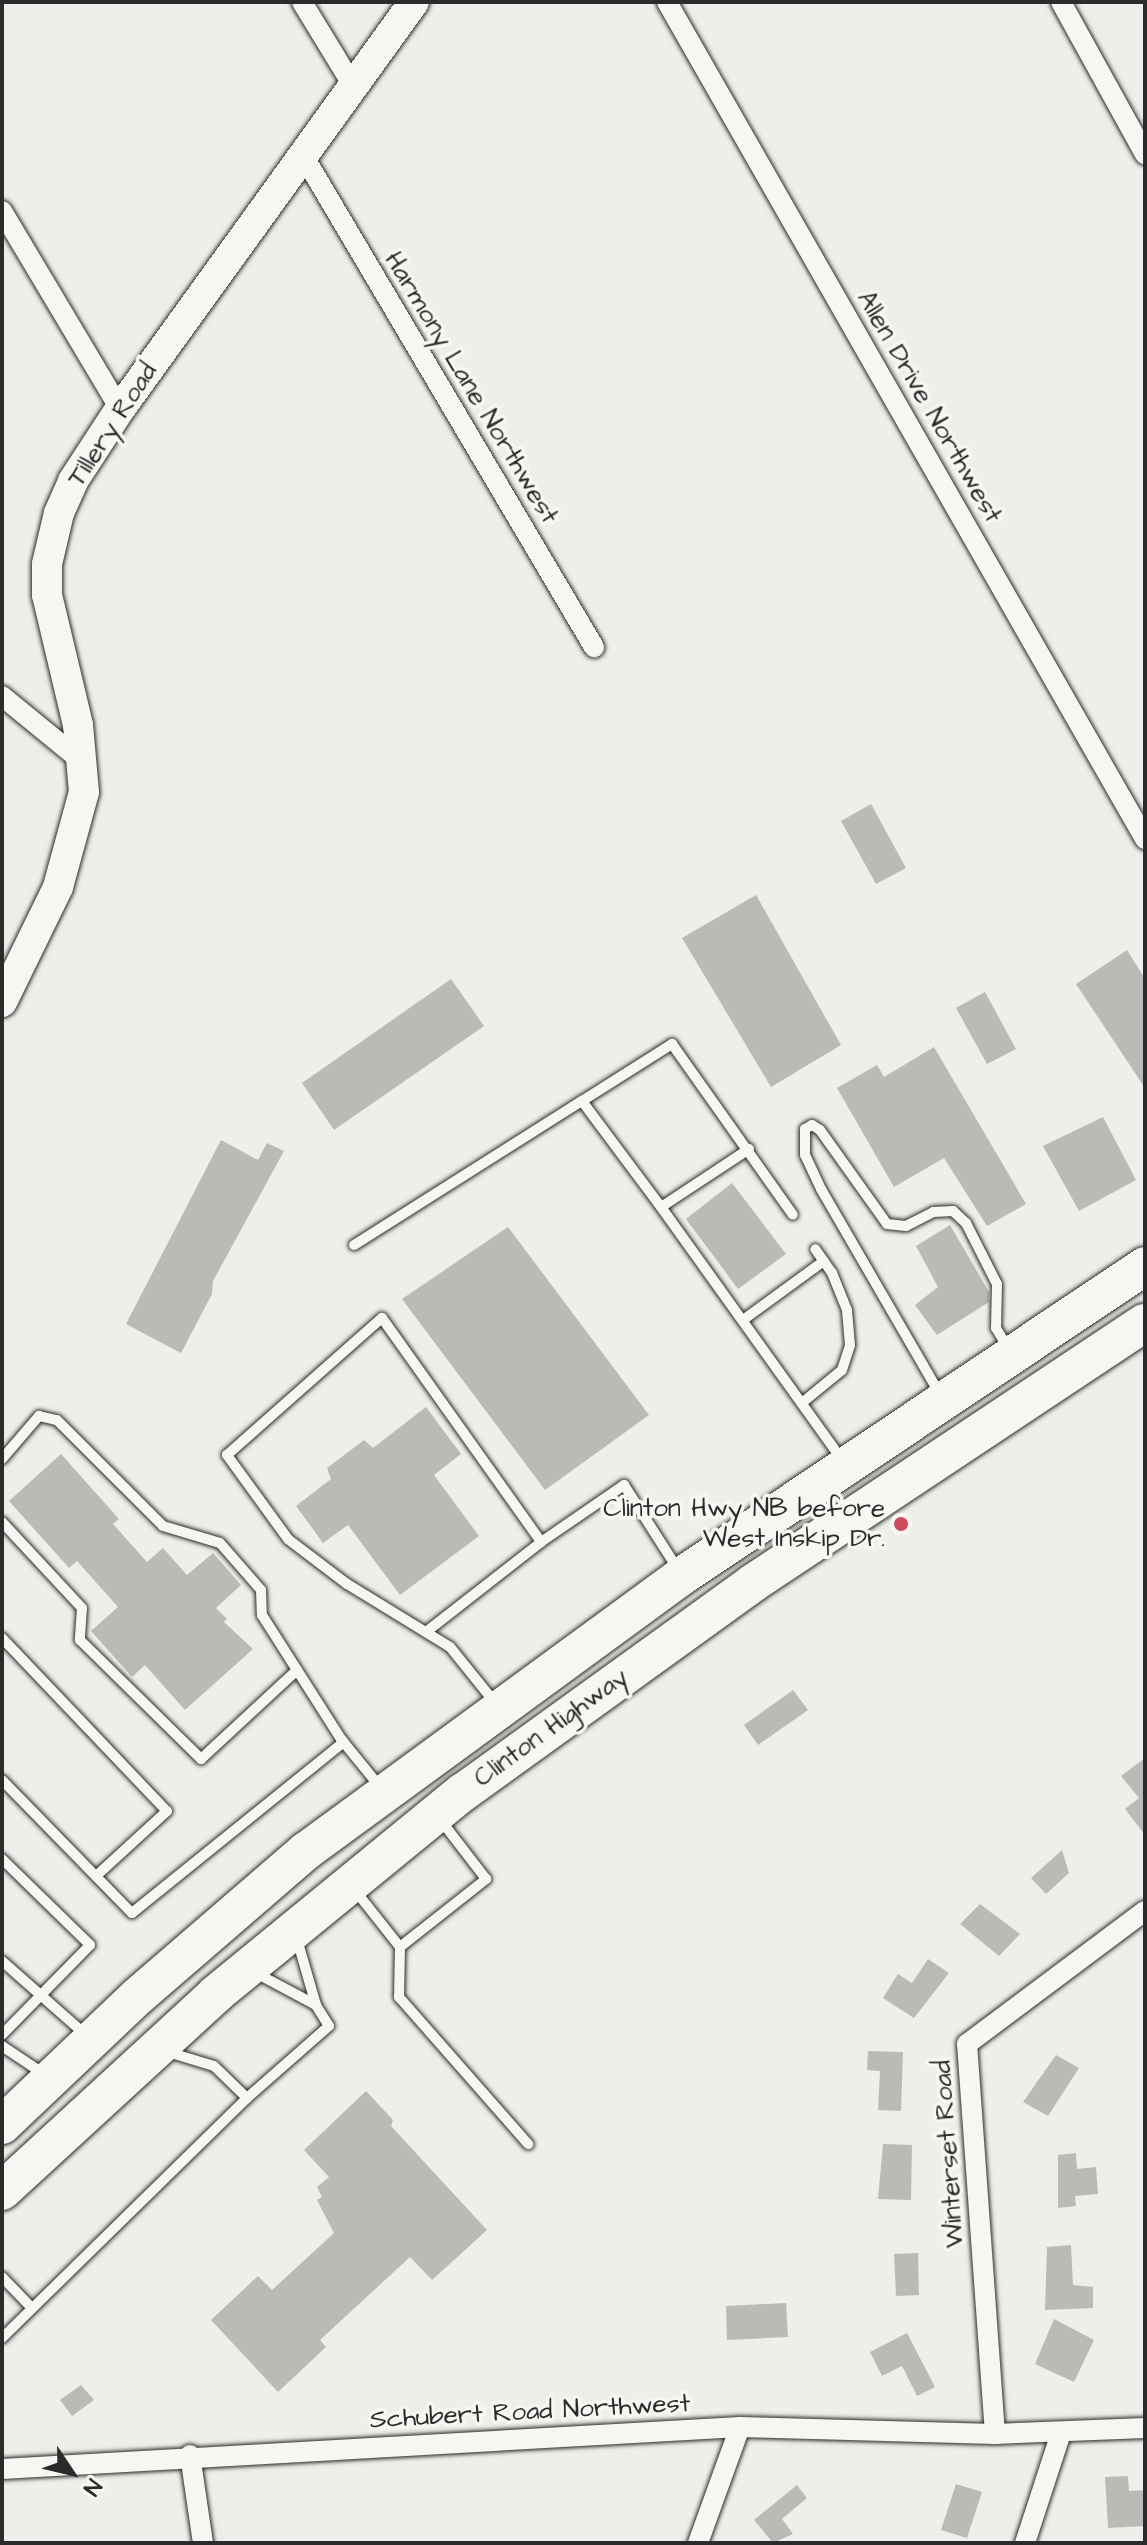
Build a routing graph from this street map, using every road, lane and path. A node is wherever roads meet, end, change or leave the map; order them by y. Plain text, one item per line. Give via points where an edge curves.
1 (302, 2) edge
2 (414, 2) edge
3 (667, 2) edge
4 (1061, 2) edge
5 (352, 84) junction
6 (1145, 154) edge
7 (303, 155) junction
8 (2, 211) edge
9 (120, 409) junction
10 (594, 647) dead end
11 (2, 696) edge
12 (84, 763) junction
13 (1145, 839) edge
14 (2, 1002) edge
15 (582, 1101) junction
16 (749, 1149) junction
17 (661, 1207) junction
18 (793, 1215) dead end
19 (354, 1245) dead end
20 (815, 1249) dead end
21 (824, 1261) junction
22 (1145, 1266) edge
23 (743, 1320) junction
24 (1145, 1323) edge
25 (1013, 1355) junction
26 (1034, 1395) junction
27 (944, 1401) junction
28 (803, 1402) junction
29 (2, 1459) edge
30 (847, 1466) junction
31 (2, 1522) edge
32 (541, 1542) junction
33 (682, 1576) junction
34 (626, 1616) junction
35 (426, 1632) junction
36 (2, 1638) edge
37 (653, 1654) junction
38 (297, 1670) junction
39 (500, 1708) junction
40 (344, 1742) junction
41 (2, 1780) edge
42 (385, 1793) junction
43 (436, 1814) junction
44 (2, 1859) edge
45 (96, 1876) junction
46 (349, 1882) junction
47 (1145, 1911) edge
48 (294, 1927) junction
49 (400, 1947) junction
50 (185, 1956) junction
51 (2, 1961) edge
52 (246, 1969) junction
53 (216, 1994) junction
54 (41, 1996) junction
55 (316, 2005) junction
56 (2, 2035) edge
57 (92, 2040) junction
58 (2, 2046) edge
59 (155, 2048) junction
60 (51, 2079) junction
61 (247, 2098) junction
62 (2, 2125) edge
63 (528, 2144) dead end
64 (2, 2191) edge
65 (2, 2277) edge
66 (31, 2307) junction
67 (2, 2338) edge
68 (740, 2427) junction
69 (1145, 2428) edge
70 (1061, 2433) junction
71 (995, 2434) junction
72 (190, 2455) junction
73 (2, 2469) edge
74 (203, 2543) edge
75 (698, 2543) edge
76 (1025, 2543) edge

1 - 5 street
2 - 5 street, Tillery Road
3 - 13 street, Allen Drive Northwest
4 - 6 street
5 - 7 street, Tillery Road
7 - 9 street, Tillery Road
7 - 10 street, Harmony Lane Northwest
8 - 9 street
9 - 12 street, Tillery Road via 73,481 47,564 51,623
11 - 12 street
12 - 14 street, Tillery Road via 83,802 70,856
15 - 16 lane via 672,1044
15 - 17 lane
15 - 19 lane
16 - 17 lane
16 - 18 lane
17 - 23 lane
20 - 21 lane
21 - 23 lane
21 - 28 lane via 847,1310 850,1345 842,1370
22 - 25 highway, Clinton Highway
23 - 28 lane
24 - 26 highway, Clinton Highway
25 - 26 highway
25 - 27 highway, Clinton Highway
25 - 27 lane via 996,1328 997,1284 966,1223 953,1211 933,1212 906,1226 887,1224 820,1130 812,1125 805,1129 805,1155 821,1189
26 - 37 highway, Clinton Highway
27 - 30 highway, Clinton Highway
28 - 30 lane
29 - 38 lane via 39,1416 57,1420 163,1526 220,1543 261,1590 262,1615
30 - 33 highway, Clinton Highway
31 - 38 lane via 82,1608 80,1640 201,1759
32 - 33 lane via 624,1485
32 - 35 lane
32 - 35 lane via 382,1318 227,1455 288,1539 347,1584
33 - 34 highway, Clinton Highway
34 - 37 highway
34 - 39 highway, Clinton Highway
35 - 39 lane via 450,1647
36 - 45 lane via 167,1811
37 - 43 highway, Clinton Highway
38 - 40 lane
39 - 42 highway, Clinton Highway
40 - 42 lane
40 - 45 lane via 132,1913
41 - 45 lane
42 - 50 highway, Clinton Highway via 306,1851
43 - 46 highway, Clinton Highway
43 - 49 lane via 486,1879
44 - 54 lane via 90,1945
46 - 48 highway, Clinton Highway
46 - 49 lane
47 - 71 street, Winterset Road via 967,2044
48 - 52 highway, Clinton Highway
48 - 55 lane
49 - 63 lane via 399,1997
50 - 53 highway
50 - 57 highway, Clinton Highway
51 - 54 lane
52 - 53 highway, Clinton Highway
52 - 55 lane
53 - 59 highway, Clinton Highway
54 - 56 lane
54 - 57 lane
55 - 61 lane via 329,2026
57 - 60 highway, Clinton Highway
58 - 60 lane
59 - 61 lane via 214,2066
59 - 64 highway, Clinton Highway
60 - 62 highway, Clinton Highway
61 - 66 lane
65 - 66 lane
66 - 67 lane
68 - 71 street, Schubert Road Northwest
68 - 72 street, Schubert Road Northwest
68 - 75 street
69 - 70 street, Schubert Road Northwest
70 - 71 street, Schubert Road Northwest
70 - 76 street
72 - 73 street, Schubert Road Northwest
72 - 74 street

